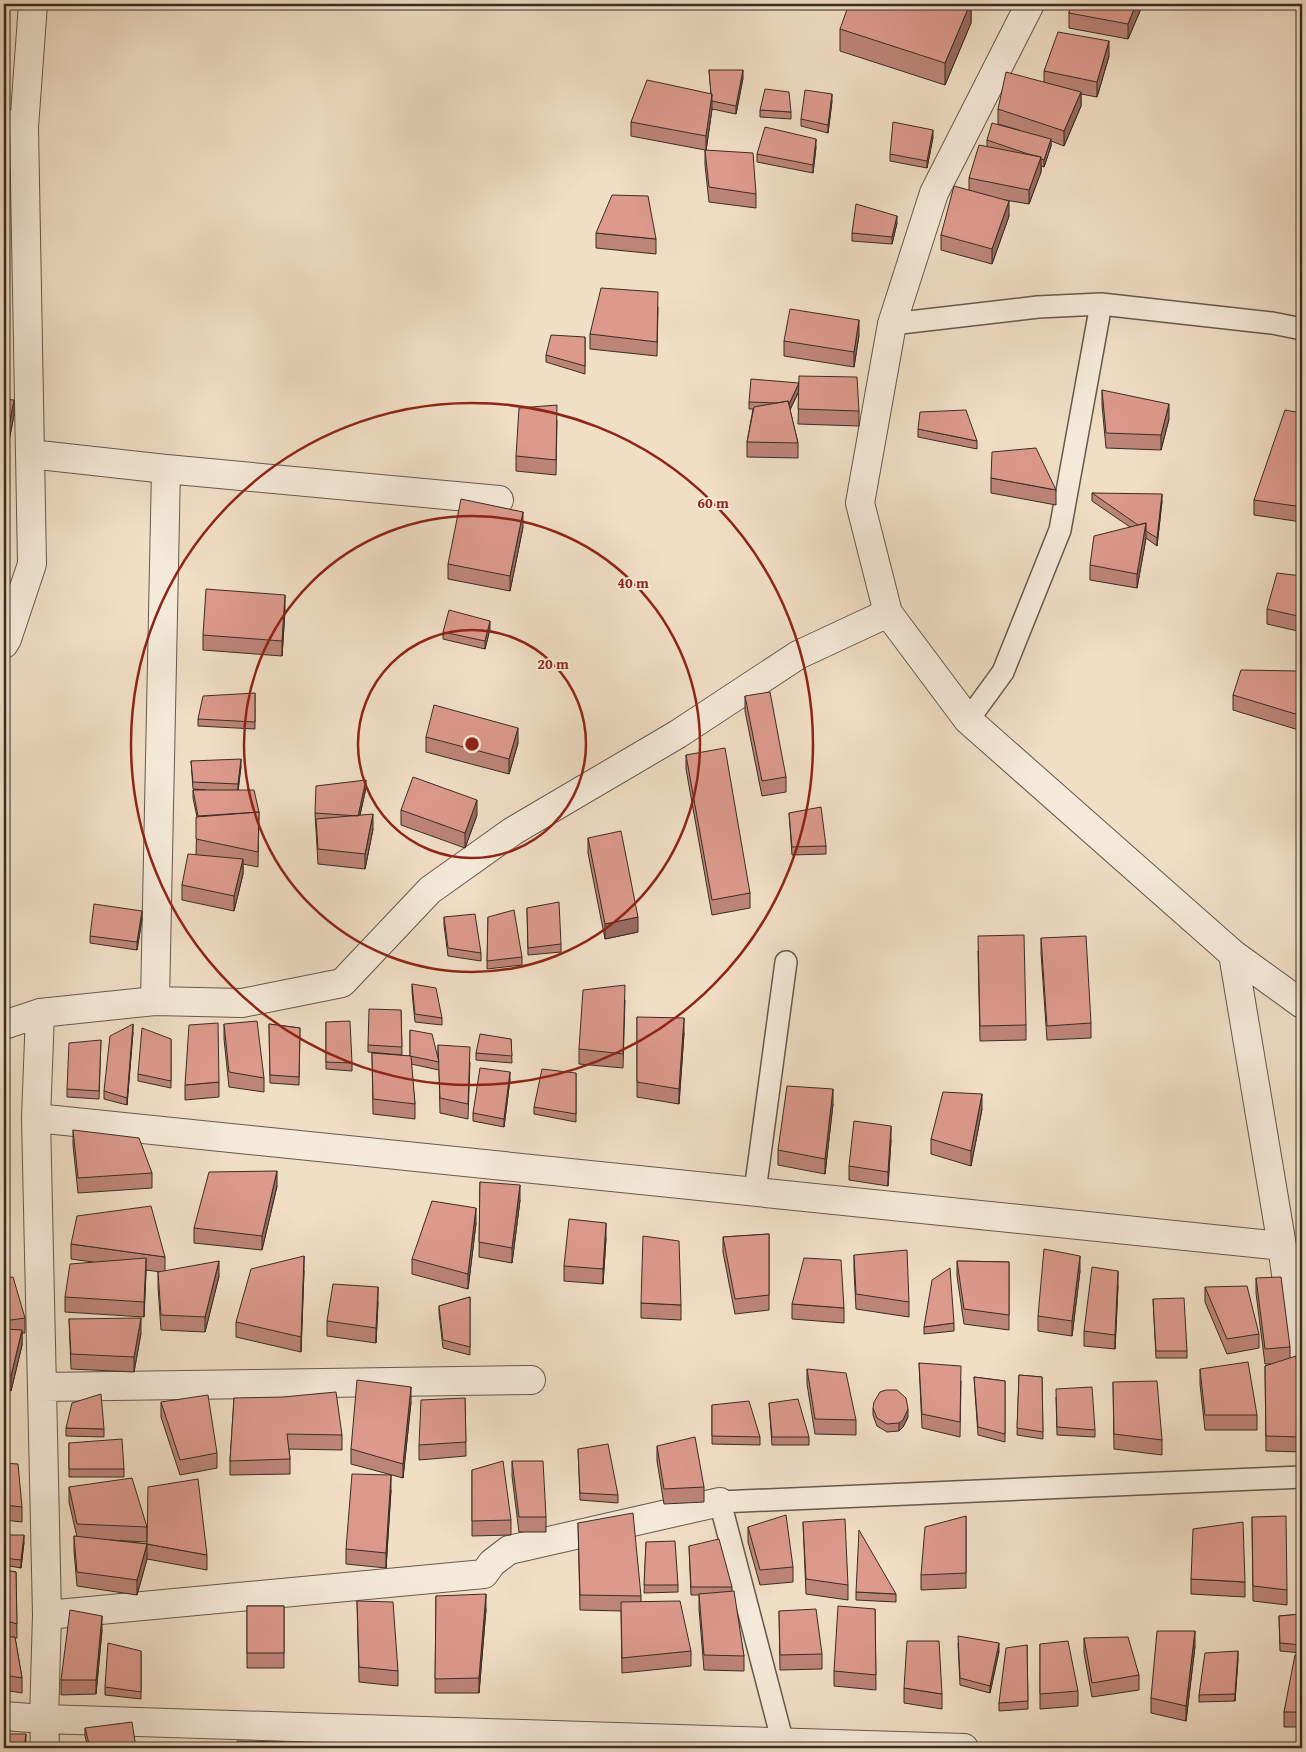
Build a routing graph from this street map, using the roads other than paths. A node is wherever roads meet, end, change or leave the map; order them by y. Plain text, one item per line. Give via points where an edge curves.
1 (33, 4) edge
2 (1030, 4) edge
3 (14, 123) edge
4 (1101, 304) junction
5 (892, 324) junction
6 (1302, 329) edge
7 (16, 407) edge
8 (30, 454) junction
9 (166, 469) junction
10 (499, 500) dead end
11 (888, 613) junction
12 (4, 644) edge
13 (968, 720) junction
14 (1234, 954) junction
15 (786, 962) dead end
16 (155, 1001) junction
17 (1302, 1004) edge
18 (40, 1013) junction
19 (4, 1025) edge
20 (36, 1118) junction
21 (755, 1192) junction
22 (1282, 1246) junction
23 (531, 1380) dead end
24 (1302, 1386) edge
25 (42, 1387) junction
26 (1302, 1477) edge
27 (720, 1502) junction
28 (47, 1615) junction
29 (4, 1716) edge
30 (44, 1719) junction
31 (783, 1742) junction
32 (45, 1748) edge
33 (964, 1748) edge

1 - 3 street
2 - 5 street via 934,193
3 - 7 street
4 - 5 lane via 1038,307
4 - 6 lane
4 - 13 lane via 1060,530 1003,672
5 - 11 street via 860,503
7 - 8 street
8 - 9 street
8 - 12 street via 32,564
9 - 10 street
9 - 16 street
11 - 13 street
11 - 16 street via 798,655 678,734 513,831 430,890 342,984 242,1003
13 - 14 street
14 - 17 street
14 - 22 street
15 - 21 lane
16 - 18 street
18 - 19 street
18 - 20 street
20 - 21 street
20 - 25 street
21 - 22 street
22 - 24 street
23 - 25 street
25 - 28 street
26 - 27 lane
27 - 28 street via 509,1550 484,1574
27 - 31 lane
28 - 30 street
29 - 30 street
30 - 31 street
30 - 32 street
31 - 33 street

